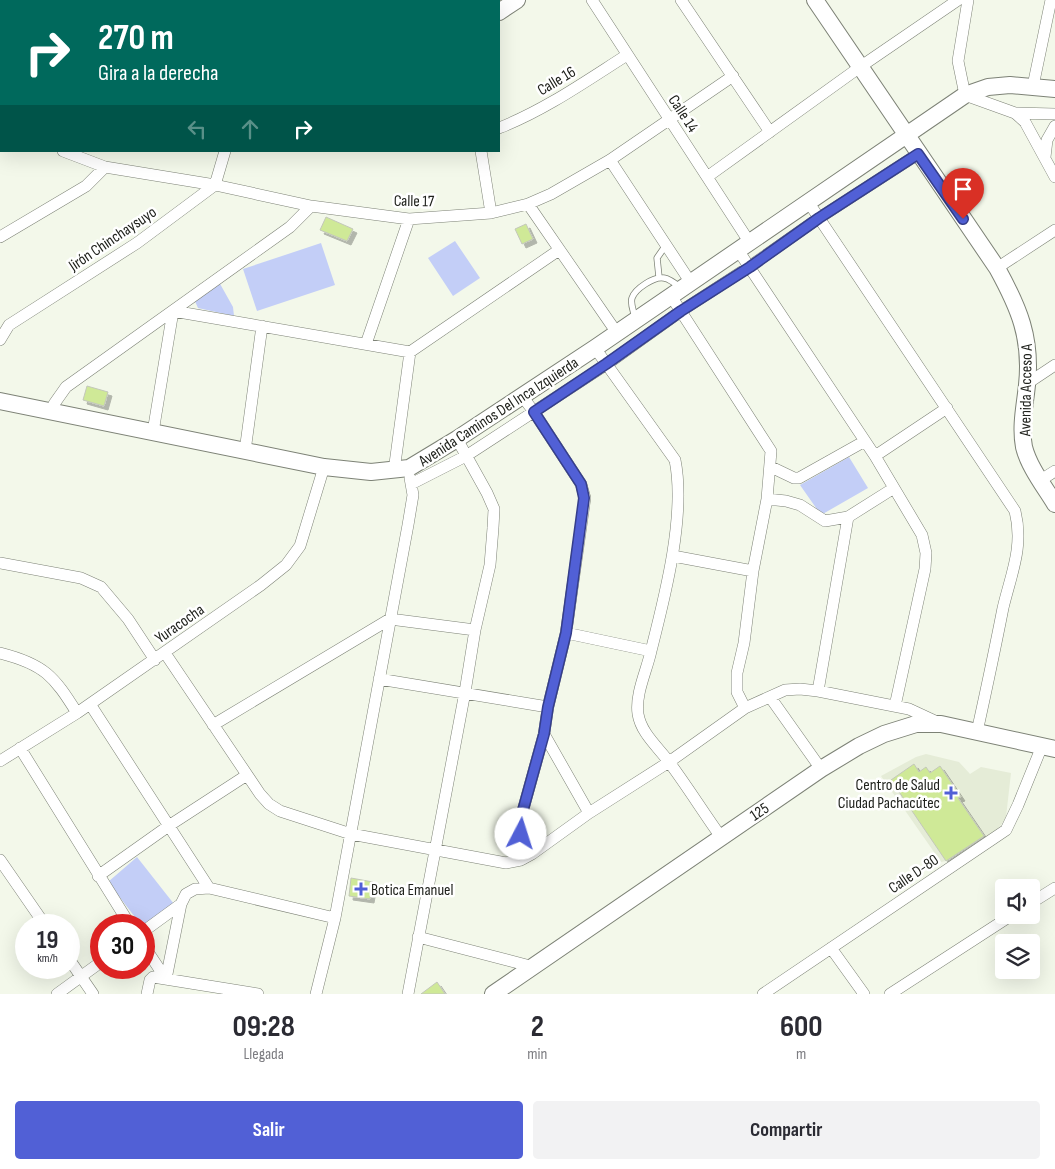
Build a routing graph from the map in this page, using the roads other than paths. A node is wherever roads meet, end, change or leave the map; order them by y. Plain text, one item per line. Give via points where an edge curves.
1 (517, 0) edge
2 (592, 0) edge
3 (681, 0) edge
4 (815, 0) edge
5 (958, 0) edge
6 (968, 0) edge
7 (1051, 0) edge
8 (500, 11) edge
9 (627, 55) junction
10 (860, 67) junction
11 (733, 76) junction
12 (1033, 86) junction
13 (1055, 89) edge
14 (965, 95) junction
15 (1015, 113) junction
16 (1055, 114) edge
17 (670, 120) junction
18 (1055, 126) edge
19 (500, 128) edge
20 (770, 132) junction
21 (906, 136) junction
22 (66, 152) edge
23 (225, 152) edge
24 (481, 152) edge
25 (918, 154) junction
26 (1045, 157) junction
27 (610, 160) junction
28 (105, 167) junction
29 (707, 177) junction
30 (1055, 177) edge
31 (215, 185) junction
32 (809, 203) junction
33 (528, 204) junction
34 (311, 206) junction
35 (491, 213) junction
36 (819, 218) junction
37 (409, 219) junction
38 (1055, 230) edge
39 (0, 236) edge
40 (666, 245) junction
41 (744, 247) junction
42 (559, 250) junction
43 (750, 267) junction
44 (997, 268) junction
45 (659, 277) junction
46 (681, 289) junction
47 (173, 311) junction
48 (681, 311) junction
49 (636, 320) junction
50 (262, 326) junction
51 (617, 333) junction
52 (0, 340) edge
53 (366, 344) junction
54 (595, 348) junction
55 (410, 352) junction
56 (606, 364) junction
57 (1055, 365) edge
58 (1028, 383) junction
59 (522, 396) junction
60 (0, 401) edge
61 (947, 408) junction
62 (54, 411) junction
63 (534, 412) junction
64 (153, 432) junction
65 (457, 439) junction
66 (865, 441) junction
67 (244, 451) junction
68 (466, 456) junction
69 (875, 456) junction
70 (324, 467) junction
71 (771, 467) junction
72 (1055, 470) edge
73 (405, 474) junction
74 (1041, 480) junction
75 (894, 488) junction
76 (767, 499) junction
77 (1055, 504) edge
78 (848, 517) junction
79 (673, 556) junction
80 (0, 563) edge
81 (753, 571) junction
82 (390, 619) junction
83 (475, 630) junction
84 (566, 633) junction
85 (651, 651) junction
86 (0, 654) edge
87 (160, 656) junction
88 (379, 678) junction
89 (818, 691) junction
90 (465, 692) junction
91 (770, 697) junction
92 (90, 704) junction
93 (895, 706) junction
94 (548, 707) junction
95 (744, 708) junction
96 (77, 714) junction
97 (941, 724) junction
98 (213, 725) junction
99 (977, 732) junction
100 (544, 734) junction
101 (20, 748) junction
102 (1048, 748) edge
103 (0, 761) edge
104 (668, 762) junction
105 (821, 770) junction
106 (247, 775) junction
107 (589, 813) junction
108 (170, 825) junction
109 (351, 834) junction
110 (721, 837) junction
111 (434, 851) junction
112 (532, 854) junction
113 (0, 860) edge
114 (98, 876) junction
115 (209, 888) junction
116 (1055, 888) edge
117 (1040, 897) edge
118 (181, 904) junction
119 (37, 914) edge
120 (123, 914) edge
121 (335, 918) junction
122 (155, 923) edge
123 (999, 924) edge
124 (418, 937) junction
125 (831, 948) junction
126 (155, 962) edge
127 (534, 967) junction
128 (90, 970) edge
129 (81, 977) junction
130 (166, 979) junction
131 (902, 990) edge
132 (57, 994) edge
133 (93, 994) edge
134 (147, 994) edge
135 (258, 994) edge
136 (316, 994) edge
137 (408, 994) edge
138 (493, 994) edge
139 (762, 994) edge
140 (864, 994) edge
141 (890, 994) edge

1 - 8 main road
2 - 9 street, Calle 14
3 - 11 street
4 - 10 main road, Avenida Acceso A
5 - 10 street
6 - 14 street via 958,61
7 - 12 street
9 - 17 street, Calle 14
9 - 19 street, Calle 16 via 560,98
10 - 20 street
10 - 21 main road, Avenida Acceso A
11 - 17 street, Calle 17
11 - 20 street
12 - 13 main road, Avenida Caminos Del Inca Izquierda
12 - 14 main road, Avenida Caminos Del Inca Izquierda via 988,87
14 - 15 street
14 - 21 main road, Avenida Caminos Del Inca Izquierda
15 - 16 street
15 - 26 street via 1025,122
17 - 27 street, Calle 17
17 - 29 street, Calle 14
18 - 26 street via 1047,140
20 - 29 street
21 - 25 main road, Avenida Acceso A
21 - 32 main road, Avenida Caminos Del Inca Izquierda
22 - 28 street, Calle 17
23 - 31 street
24 - 35 street
25 - 36 street
25 - 44 main road, Avenida Acceso A
26 - 30 street
27 - 33 street, Calle 17
27 - 40 street
28 - 31 street, Calle 17
28 - 39 street via 86,186
29 - 41 street, Calle 14
31 - 34 street, Calle 17
31 - 52 street, Jirón Chinchaysuyo via 137,243 10,325
32 - 36 street
32 - 41 main road, Avenida Caminos Del Inca Izquierda
33 - 35 street, Calle 17
33 - 42 street
34 - 37 street, Calle 17
34 - 47 street via 290,227
35 - 37 street, Calle 17
36 - 43 street
36 - 61 street
37 - 53 street
38 - 44 street
40 - 45 lane via 657,258
40 - 46 street
41 - 43 street, Calle 14
41 - 46 main road, Avenida Caminos Del Inca Izquierda
42 - 51 street
42 - 55 street
43 - 48 street
43 - 66 street, Calle 14
44 - 58 main road, Avenida Acceso A via 1012,295 1026,334
45 - 46 lane via 667,278
45 - 49 lane via 632,297
46 - 48 street
46 - 49 main road, Avenida Caminos Del Inca Izquierda
47 - 50 street
47 - 62 street via 66,387 54,404
47 - 64 street
48 - 56 street
48 - 71 street via 771,451
49 - 51 main road, Avenida Caminos Del Inca Izquierda
50 - 53 street
50 - 67 street
51 - 54 main road, Avenida Caminos Del Inca Izquierda
53 - 55 street
54 - 56 street
54 - 59 main road, Avenida Caminos Del Inca Izquierda
55 - 73 street
56 - 63 street
56 - 79 street via 675,460 678,494
57 - 58 street
58 - 74 main road, Avenida Acceso A via 1023,417 1024,446
59 - 63 street
59 - 65 main road, Avenida Caminos Del Inca Izquierda
60 - 62 main road, Avenida Caminos Del Inca Izquierda
61 - 69 street
61 - 99 street via 1015,511 1019,527 1016,558
62 - 64 main road, Avenida Caminos Del Inca Izquierda
63 - 68 street
63 - 84 street via 581,484 584,498
64 - 67 main road, Avenida Caminos Del Inca Izquierda
65 - 68 street
65 - 73 main road, Avenida Caminos Del Inca Izquierda
66 - 69 street, Calle 14
66 - 71 street via 799,478
67 - 70 main road, Avenida Caminos Del Inca Izquierda
68 - 73 street
68 - 83 street via 494,509 490,565
69 - 75 street, Calle 14
70 - 73 main road, Avenida Caminos Del Inca Izquierda
70 - 87 street, Yuracocha via 300,546 286,565
71 - 76 street
72 - 74 street
73 - 82 street via 413,495
74 - 77 main road, Avenida Acceso A
75 - 78 street
75 - 93 street, Calle 14 via 922,535 926,553 923,586
76 - 78 street via 800,505 825,521
76 - 81 street
78 - 89 street
79 - 81 street
79 - 85 street
80 - 87 street via 81,578 101,587
81 - 95 street via 737,673 737,692
82 - 83 street
82 - 88 street
82 - 98 street
83 - 90 street
84 - 85 street
84 - 94 street
85 - 104 street via 638,714 646,734
86 - 96 street via 30,662 46,672
87 - 92 street, Yuracocha
87 - 98 street
88 - 90 street
88 - 109 street
89 - 91 street via 785,690
89 - 93 street
90 - 94 street
90 - 111 street
91 - 95 street
91 - 105 street
92 - 96 street, Yuracocha
92 - 108 street
93 - 97 street
94 - 100 street
95 - 104 street
96 - 101 street, Yuracocha
97 - 99 main road, 125
97 - 105 main road, 125 via 900,728 858,746
98 - 106 street
99 - 102 main road, 125
100 - 107 street
100 - 112 street via 520,826
101 - 103 street, Yuracocha
101 - 114 street
102 - 125 street, Calle D-80 via 1006,830
104 - 107 street
104 - 110 street
105 - 110 main road, 125
106 - 108 street
106 - 109 street via 260,794 280,812
107 - 112 street
108 - 114 street
108 - 115 street
109 - 111 street
109 - 121 street
110 - 127 main road, 125
111 - 112 street via 506,863
111 - 124 street
113 - 119 street
114 - 120 street
115 - 118 street via 195,889 186,894
115 - 121 street
116 - 117 street
118 - 122 street
118 - 130 street
121 - 136 street
123 - 131 street
124 - 127 street
124 - 137 street
125 - 139 street, Calle D-80
125 - 140 street
126 - 130 street
127 - 138 main road, 125
128 - 129 street
129 - 132 street
129 - 133 street
130 - 134 street via 151,978
130 - 135 street
131 - 141 street

